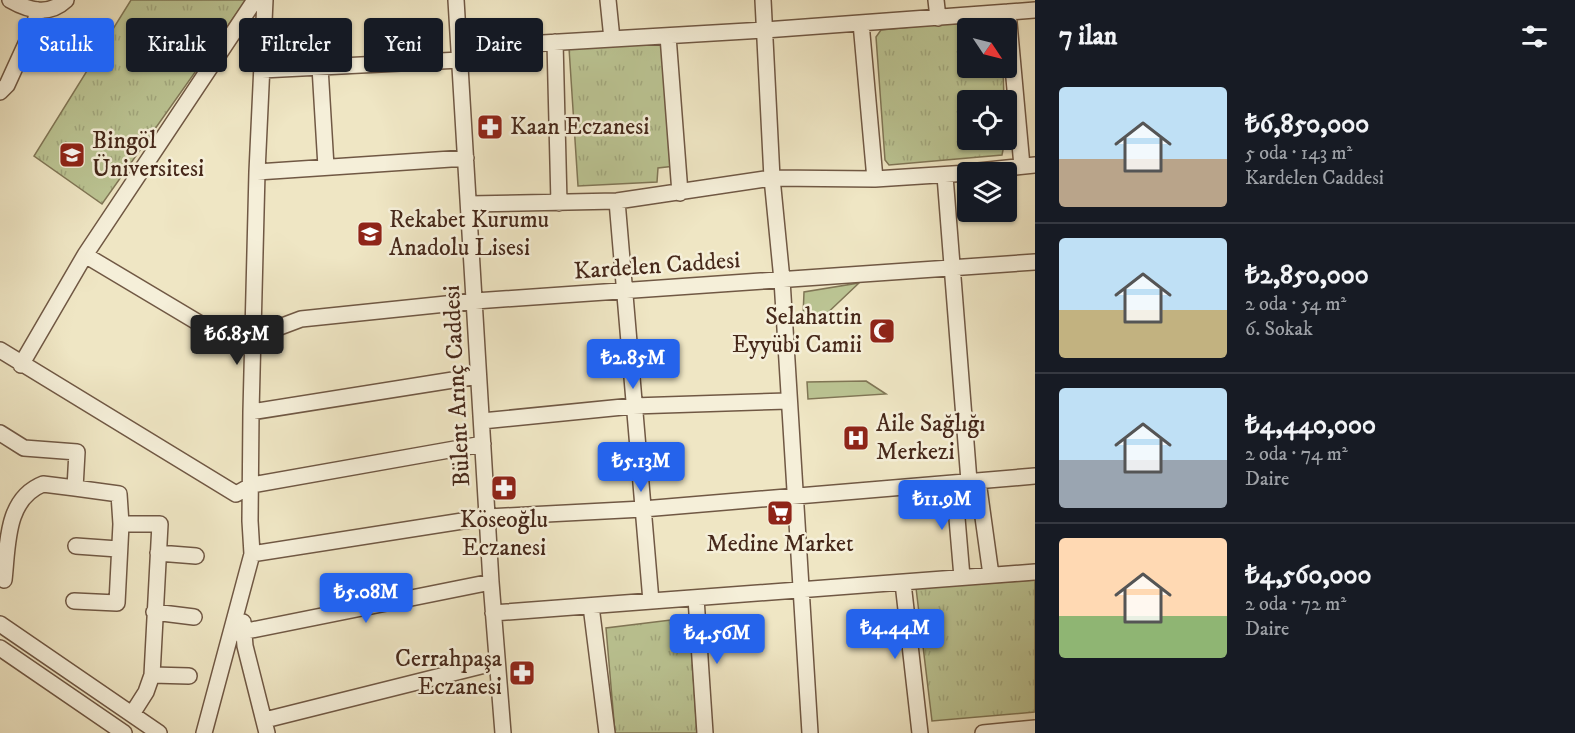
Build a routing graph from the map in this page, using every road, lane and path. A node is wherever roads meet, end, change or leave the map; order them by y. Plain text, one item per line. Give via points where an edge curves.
1 (10, 0) edge
2 (66, 0) edge
3 (255, 0) edge
4 (265, 0) edge
5 (456, 0) edge
6 (608, 0) edge
7 (763, 0) edge
8 (936, 0) edge
9 (38, 10) junction
10 (1035, 10) edge
11 (1008, 12) junction
12 (264, 18) edge
13 (457, 18) edge
14 (938, 18) junction
15 (861, 23) junction
16 (765, 30) junction
17 (668, 36) junction
18 (612, 39) junction
19 (555, 42) junction
20 (543, 44) edge
21 (455, 54) edge
22 (352, 64) edge
23 (262, 72) edge
24 (320, 72) edge
25 (461, 72) edge
26 (0, 92) edge
27 (466, 158) junction
28 (1028, 165) edge
29 (326, 167) junction
30 (257, 172) junction
31 (957, 174) edge
32 (945, 176) junction
33 (772, 178) junction
34 (875, 179) junction
35 (680, 193) junction
36 (617, 201) junction
37 (559, 203) junction
38 (469, 204) junction
39 (85, 255) junction
40 (1035, 262) edge
41 (953, 268) junction
42 (782, 280) junction
43 (624, 290) junction
44 (475, 301) junction
45 (255, 347) junction
46 (0, 350) edge
47 (21, 365) junction
48 (478, 376) junction
49 (788, 401) junction
50 (633, 406) junction
51 (251, 412) junction
52 (482, 421) junction
53 (0, 433) edge
54 (483, 444) junction
55 (1035, 476) edge
56 (967, 482) junction
57 (252, 485) junction
58 (75, 488) junction
59 (794, 495) junction
60 (643, 509) junction
61 (488, 517) junction
62 (121, 524) junction
63 (76, 546) dead end
64 (118, 549) junction
65 (158, 553) junction
66 (252, 554) junction
67 (196, 556) dead end
68 (1035, 572) edge
69 (991, 575) junction
70 (962, 578) junction
71 (4, 580) dead end
72 (491, 582) junction
73 (903, 582) junction
74 (801, 591) junction
75 (696, 598) junction
76 (74, 601) dead end
77 (651, 601) junction
78 (591, 606) junction
79 (154, 612) junction
80 (493, 613) junction
81 (194, 617) dead end
82 (0, 624) edge
83 (238, 632) junction
84 (0, 648) edge
85 (497, 662) junction
86 (152, 675) junction
87 (189, 676) dead end
88 (132, 714) junction
89 (266, 727) edge
90 (1035, 728) edge
91 (124, 733) edge
92 (159, 733) edge
93 (204, 733) edge
94 (502, 733) edge
95 (607, 733) edge
96 (705, 733) edge
97 (810, 733) edge
98 (920, 733) edge
99 (983, 733) edge
100 (989, 733) edge

1 - 9 street via 27,10
2 - 9 street via 48,11
3 - 39 street
4 - 12 street
5 - 13 street, Bülent Arınç Caddesi
6 - 18 street
7 - 16 street
8 - 14 street
9 - 26 street via 7,85
10 - 11 street
11 - 14 street
11 - 28 street
14 - 15 street
15 - 16 street
15 - 34 street
16 - 17 street
16 - 33 street
17 - 18 street
17 - 35 street
18 - 19 street
19 - 20 street
19 - 37 street
21 - 22 street
23 - 30 street
24 - 29 street
25 - 27 street, Bülent Arınç Caddesi
27 - 29 street
27 - 38 street, Bülent Arınç Caddesi
29 - 30 street
30 - 45 street
31 - 32 street
32 - 34 street
32 - 41 street
33 - 34 street
33 - 35 street
33 - 42 street
35 - 36 street
36 - 37 street
36 - 43 street
37 - 38 street
38 - 44 street, Bülent Arınç Caddesi
39 - 45 street via 224,338
39 - 47 street
40 - 41 street, Kardelen Caddesi
41 - 42 street, Kardelen Caddesi
41 - 56 street
42 - 43 street, Kardelen Caddesi
42 - 49 street
43 - 44 street, Kardelen Caddesi
43 - 50 street
44 - 45 street, Kardelen Caddesi via 301,319 278,328
44 - 48 street, Bülent Arınç Caddesi
45 - 51 street
46 - 47 street
47 - 57 street via 236,494
48 - 51 street
48 - 52 street, Bülent Arınç Caddesi
49 - 50 street
49 - 59 street
50 - 52 street
50 - 60 street
51 - 57 street
52 - 54 street, Bülent Arınç Caddesi
53 - 58 street via 24,448 77,452
54 - 57 street
54 - 61 street, Bülent Arınç Caddesi
55 - 56 street
56 - 59 street
56 - 69 street
56 - 70 street
57 - 66 street
58 - 62 street via 119,494
58 - 71 street via 43,484 21,501 12,517
59 - 60 street
59 - 74 street
60 - 61 street
60 - 77 street
61 - 66 street
61 - 72 street, Bülent Arınç Caddesi
62 - 64 street
62 - 65 street via 160,524
63 - 64 street
64 - 76 street via 117,603
65 - 67 street
65 - 79 street
66 - 83 street
68 - 69 street
69 - 70 street
70 - 73 street
72 - 80 street, Bülent Arınç Caddesi
72 - 83 street
73 - 74 street
73 - 98 street
74 - 75 street
74 - 97 street
75 - 77 street
75 - 96 street
77 - 78 street
78 - 80 street
78 - 95 street
79 - 81 street
79 - 86 street
80 - 85 street, Bülent Arınç Caddesi
82 - 88 street
83 - 89 street
83 - 93 street
84 - 91 street
85 - 89 street
85 - 94 street, Bülent Arınç Caddesi
86 - 87 street
86 - 88 street
88 - 92 street
90 - 100 street
99 - 100 street

